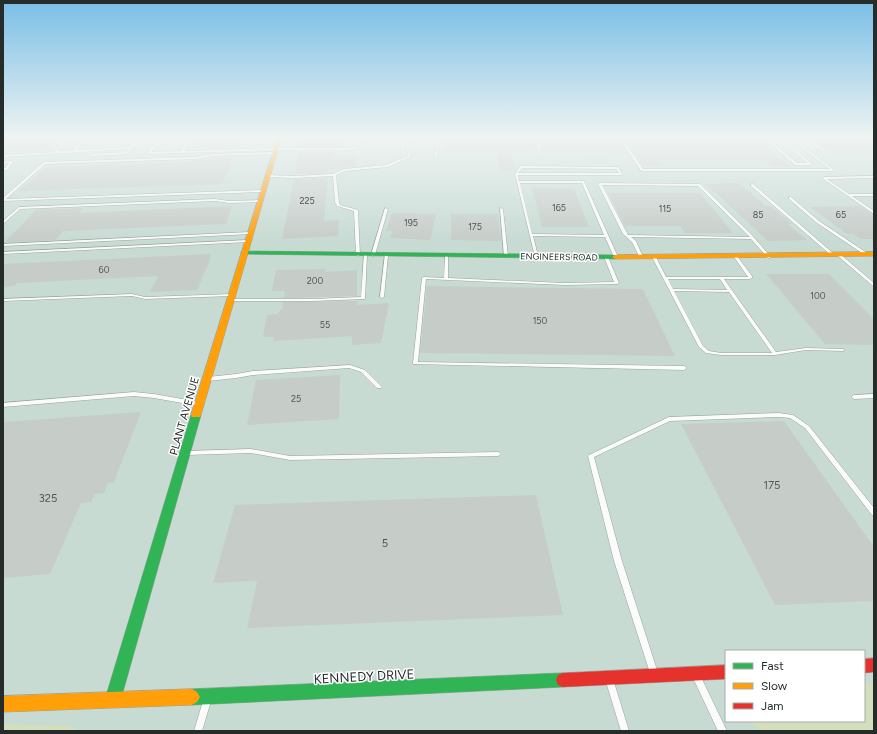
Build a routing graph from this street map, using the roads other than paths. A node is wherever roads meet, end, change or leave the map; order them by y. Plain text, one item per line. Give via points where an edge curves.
1 (32, 173) edge
2 (337, 173) edge
3 (621, 173) edge
4 (516, 174) joint
5 (334, 175) junction
6 (268, 176) joint
7 (874, 177) edge
8 (519, 182) junction
9 (752, 185) dead end
10 (263, 191) junction
11 (849, 195) junction
12 (874, 195) edge
13 (790, 198) dead end
14 (3, 200) edge
15 (260, 201) junction
16 (386, 209) dead end
17 (501, 209) dead end
18 (874, 213) edge
19 (3, 223) edge
20 (531, 235) junction
21 (607, 236) junction
22 (628, 236) junction
23 (249, 237) junction
24 (752, 238) junction
25 (3, 245) edge
26 (3, 253) edge
27 (244, 254) junction
28 (870, 254) edge
29 (365, 255) junction
30 (386, 255) junction
31 (446, 255) junction
32 (836, 255) junction
33 (506, 256) junction
34 (536, 256) junction
35 (769, 256) junction
36 (606, 257) junction
37 (616, 257) junction
38 (641, 257) junction
39 (736, 257) junction
40 (654, 258) junction
41 (665, 278) junction
42 (722, 278) junction
43 (446, 279) junction
44 (874, 285) edge
45 (672, 290) junction
46 (730, 291) junction
47 (231, 297) junction
48 (382, 297) dead end
49 (3, 300) edge
50 (843, 350) dead end
51 (775, 354) junction
52 (684, 368) dead end
53 (207, 379) junction
54 (378, 387) dead end
55 (874, 396) edge
56 (854, 397) dead end
57 (200, 404) junction
58 (3, 405) edge
59 (185, 453) junction
60 (498, 454) dead end
61 (874, 513) edge
62 (725, 672) edge
63 (695, 673) junction
64 (654, 675) junction
65 (608, 678) junction
66 (208, 696) junction
67 (113, 699) junction
68 (3, 704) edge
69 (198, 731) edge
70 (625, 731) edge
71 (723, 731) edge

1 - 14 lane
2 - 5 lane
3 - 4 lane
4 - 8 lane
5 - 6 lane
5 - 29 lane via 339,206 356,210 358,234
6 - 10 street, PLANT AVENUE
7 - 11 lane via 824,178
8 - 20 lane
8 - 21 lane via 583,182
9 - 32 lane
10 - 14 lane
10 - 15 street, PLANT AVENUE
11 - 12 lane
11 - 18 lane
13 - 28 lane via 818,222
15 - 19 lane via 215,200 19,208
15 - 23 street, PLANT AVENUE
16 - 29 lane
17 - 33 lane
20 - 21 lane
20 - 34 lane
21 - 37 lane
22 - 24 lane
22 - 24 lane via 600,184 699,185
22 - 38 lane via 634,241
23 - 25 lane
23 - 26 lane
23 - 27 street, PLANT AVENUE
24 - 35 lane
27 - 29 street, ENGINEERS ROAD
27 - 47 street, PLANT AVENUE
28 - 32 street, ENGINEERS ROAD
29 - 30 street, ENGINEERS ROAD
29 - 47 lane via 363,298 312,300
30 - 31 street, ENGINEERS ROAD
30 - 48 lane
31 - 33 street, ENGINEERS ROAD
31 - 43 lane
32 - 35 street, ENGINEERS ROAD
32 - 44 lane
33 - 34 street, ENGINEERS ROAD
34 - 36 street, ENGINEERS ROAD
35 - 39 street, ENGINEERS ROAD
36 - 37 street, ENGINEERS ROAD
36 - 43 lane via 617,283 565,284
37 - 38 street, ENGINEERS ROAD
38 - 40 street, ENGINEERS ROAD
39 - 40 street, ENGINEERS ROAD
39 - 42 lane via 750,278
40 - 41 lane
41 - 42 lane
41 - 45 lane
42 - 46 lane
43 - 52 lane via 424,278 415,363
45 - 46 lane
45 - 51 lane via 701,347 708,352
46 - 51 lane
47 - 49 lane via 145,298 132,295
47 - 53 street, PLANT AVENUE
50 - 51 lane via 806,349
53 - 54 lane via 350,366 363,371
53 - 57 street, PLANT AVENUE
55 - 56 lane
57 - 58 lane via 134,394
57 - 59 street, PLANT AVENUE
59 - 60 lane via 251,451 290,458
59 - 67 street, PLANT AVENUE
61 - 64 lane via 807,427 791,416 669,419 591,456 618,561
62 - 63 street, KENNEDY DRIVE
63 - 64 street, KENNEDY DRIVE
63 - 71 lane
64 - 65 street, KENNEDY DRIVE
65 - 66 street, KENNEDY DRIVE
65 - 70 lane
66 - 67 street, KENNEDY DRIVE
66 - 69 lane
67 - 68 street, KENNEDY DRIVE

